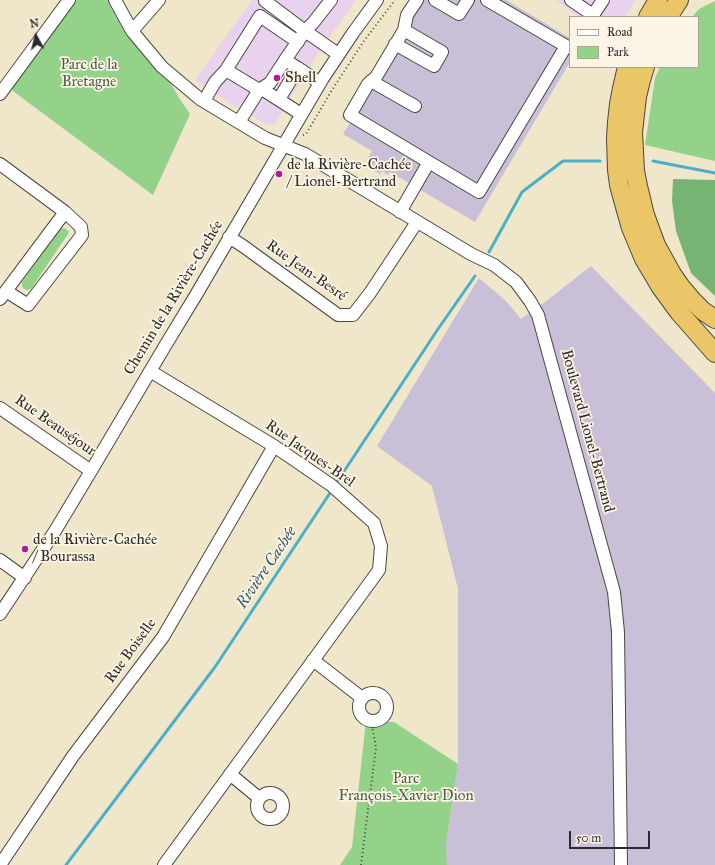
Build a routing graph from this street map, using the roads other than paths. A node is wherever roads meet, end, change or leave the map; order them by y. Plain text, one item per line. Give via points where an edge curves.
1 (69, 0) edge
2 (115, 0) edge
3 (159, 0) edge
4 (266, 0) edge
5 (331, 0) edge
6 (377, 0) edge
7 (417, 0) edge
8 (435, 0) edge
9 (468, 0) edge
10 (487, 0) edge
11 (572, 0) edge
12 (603, 0) edge
13 (658, 0) edge
14 (679, 0) edge
15 (649, 16) edge
16 (669, 16) edge
17 (404, 30) junction
18 (132, 31) junction
19 (305, 31) junction
20 (298, 42) junction
21 (395, 44) junction
22 (338, 54) junction
23 (285, 60) junction
24 (298, 68) junction
25 (627, 68) edge
26 (645, 68) edge
27 (226, 70) junction
28 (371, 81) junction
29 (320, 83) junction
30 (259, 90) junction
31 (0, 94) edge
32 (279, 99) junction
33 (204, 101) junction
34 (415, 106) dead end
35 (301, 114) junction
36 (239, 122) junction
37 (283, 145) junction
38 (429, 162) junction
39 (0, 164) edge
40 (65, 212) junction
41 (400, 212) junction
42 (417, 222) junction
43 (229, 237) junction
44 (3, 295) edge
45 (715, 319) edge
46 (715, 353) edge
47 (150, 371) junction
48 (0, 408) edge
49 (274, 446) junction
50 (91, 471) junction
51 (0, 560) edge
52 (24, 578) junction
53 (0, 614) edge
54 (313, 660) junction
55 (362, 698) junction
56 (230, 774) junction
57 (259, 798) dead end
58 (0, 865) edge
59 (164, 865) edge
60 (621, 865) edge

1 - 31 street
2 - 18 street, Boulevard Lionel-Bertrand
3 - 18 street
4 - 19 street
5 - 19 street
6 - 22 street, Chemin de la Rivière-Cachée
7 - 17 street via 407,15
8 - 9 street via 459,14
10 - 38 street via 566,46 479,192
11 - 12 street via 593,15
13 - 15 highway
14 - 16 highway
17 - 21 street
17 - 21 street via 442,52 434,66
18 - 33 street, Boulevard Lionel-Bertrand via 162,66
19 - 20 street
19 - 22 street
20 - 23 street
20 - 27 street via 260,16
21 - 28 street via 376,77
22 - 29 street, Chemin de la Rivière-Cachée
23 - 24 street
23 - 30 street via 270,83
24 - 29 street
24 - 32 street
25 - 46 highway via 619,104 616,156 619,186 631,228 644,259 660,286
26 - 45 highway via 637,97 633,132 635,171 645,215 656,245 672,274 702,311
27 - 30 street
27 - 33 street via 215,82
28 - 34 street
28 - 38 street via 350,115
29 - 35 street, Chemin de la Rivière-Cachée
30 - 32 street
30 - 36 street
32 - 35 street
33 - 36 street, Boulevard Lionel-Bertrand
35 - 37 street, Chemin de la Rivière-Cachée
36 - 37 street, Boulevard Lionel-Bertrand via 265,138
37 - 41 street, Boulevard Lionel-Bertrand via 305,154
37 - 43 street, Chemin de la Rivière-Cachée
38 - 41 street
39 - 40 street
40 - 44 street
40 - 44 street via 81,227 82,235 28,305
41 - 42 street, Boulevard Lionel-Bertrand
42 - 43 street, Rue Jean-Besré via 353,315 338,315
42 - 60 street, Boulevard Lionel-Bertrand via 494,265 516,282 538,315 614,592 618,632
43 - 47 street, Chemin de la Rivière-Cachée
47 - 49 street, Rue Jacques-Brel
47 - 50 street, Chemin de la Rivière-Cachée
48 - 50 street, Rue Beauséjour
49 - 54 street, Rue Jacques-Brel via 335,488 374,523 381,546 379,570
49 - 58 street, Rue Boiselle via 163,637 74,756
50 - 52 street, Chemin de la Rivière-Cachée
51 - 52 street
52 - 53 street, Chemin de la Rivière-Cachée
54 - 55 street
54 - 56 street, Rue Jacques-Brel
55 - 55 street via 370,693 383,697 387,706 384,715 376,720 363,717 359,710
56 - 57 street
56 - 59 street, Rue Jacques-Brel

